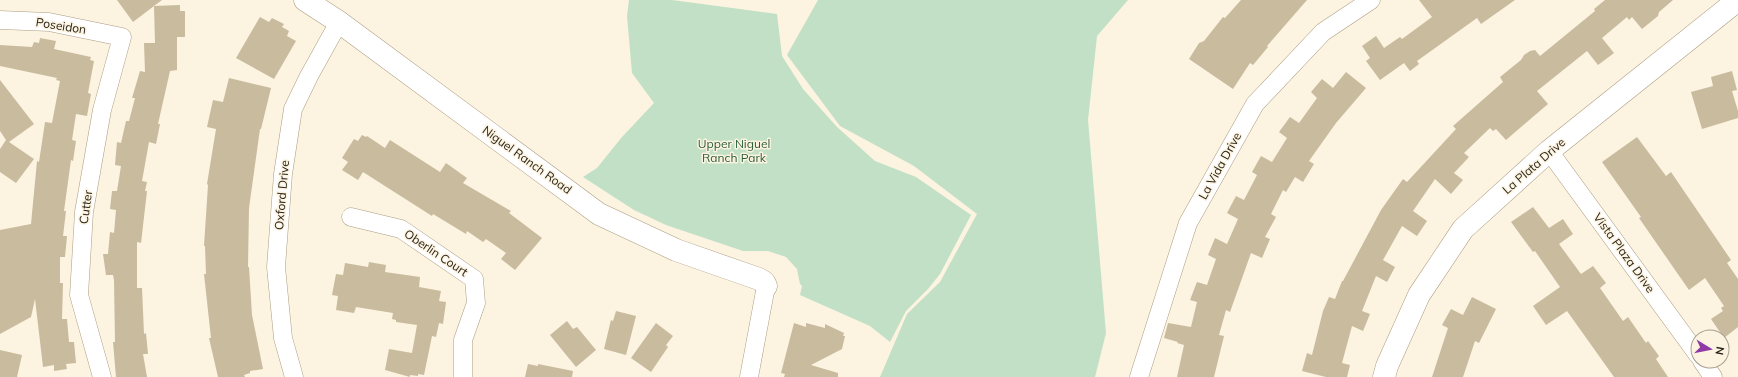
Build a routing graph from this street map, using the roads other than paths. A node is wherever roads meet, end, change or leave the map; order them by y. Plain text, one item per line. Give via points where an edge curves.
1 (305, 0) edge
2 (1371, 0) edge
3 (1738, 0) edge
4 (0, 20) edge
5 (339, 22) junction
6 (122, 37) joint
7 (1549, 151) junction
8 (351, 217) dead end
9 (766, 286) joint
10 (1690, 344) edge
11 (102, 377) edge
12 (294, 377) edge
13 (463, 377) edge
14 (749, 377) edge
15 (1139, 377) edge
16 (1384, 377) edge

1 - 5 street, Niguel Ranch Road
2 - 15 street, La Vida Drive via 1323,32 1254,104 1188,223
3 - 7 street, La Plata Drive
4 - 6 street, Poseidon via 49,22
5 - 9 street, Niguel Ranch Road via 599,214 676,250 759,279
5 - 12 street, Oxford Drive via 293,108 283,174 276,267 283,338
6 - 11 street, Cutter via 102,110 86,196 79,288
7 - 10 street, Vista Plaza Drive
7 - 16 street, La Plata Drive via 1463,229 1419,295
8 - 13 street, Oberlin Court via 401,229 474,279 476,303 463,340
9 - 14 street

